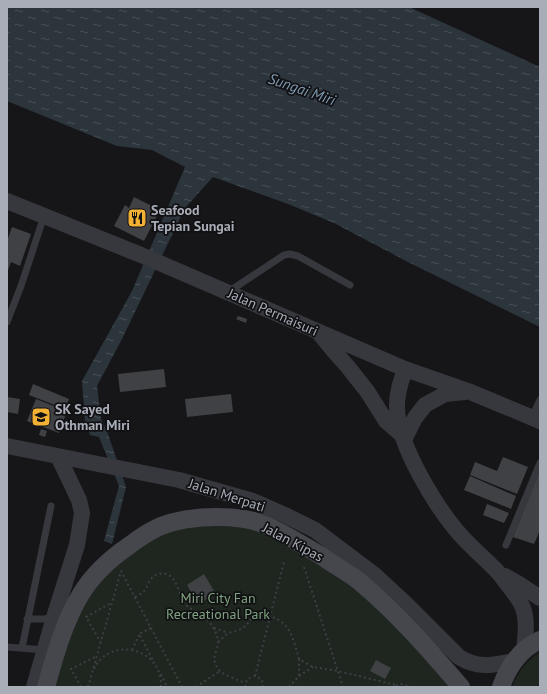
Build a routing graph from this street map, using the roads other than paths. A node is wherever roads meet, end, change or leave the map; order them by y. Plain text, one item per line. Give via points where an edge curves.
1 (7, 201) edge
2 (44, 216) junction
3 (350, 285) dead end
4 (228, 292) junction
5 (7, 322) edge
6 (319, 332) junction
7 (405, 369) junction
8 (468, 391) junction
9 (540, 400) edge
10 (536, 419) edge
11 (402, 437) junction
12 (7, 446) edge
13 (58, 456) junction
14 (540, 463) edge
15 (51, 506) dead end
16 (506, 545) dead end
17 (498, 572) junction
18 (519, 584) junction
19 (540, 589) edge
20 (540, 598) edge
21 (55, 614) junction
22 (27, 619) junction
23 (540, 640) edge
24 (7, 647) edge
25 (22, 648) junction
26 (45, 650) junction
27 (519, 656) junction
28 (34, 687) edge
29 (46, 687) edge
30 (461, 687) edge
31 (501, 687) edge

1 - 2 street, Jalan Permaisuri
2 - 4 street, Jalan Permaisuri
2 - 5 lane
3 - 4 lane via 290,254 284,255
4 - 6 street, Jalan Permaisuri
6 - 7 street, Jalan Permaisuri
6 - 11 street via 367,391 386,420
7 - 8 street, Jalan Permaisuri
7 - 11 street via 398,388 397,405
8 - 10 street, Jalan Permaisuri
8 - 11 street via 445,394 425,405
9 - 10 lane
11 - 17 street via 418,471 447,519
12 - 13 street, Jalan Merpati
13 - 21 street via 79,500 82,513 77,545
13 - 27 street, Jalan Merpati via 179,480 253,501 314,530 376,576 459,657 469,663 481,666
14 - 16 lane
15 - 22 lane
17 - 18 street
17 - 27 street via 517,597 526,620
18 - 19 lane
18 - 20 street
21 - 22 lane via 45,619
21 - 26 street
22 - 25 lane
23 - 27 main road
24 - 25 lane
25 - 26 lane
26 - 28 street
27 - 31 main road via 506,673
29 - 30 main road, Jalan Kipas via 61,640 81,594 107,563 122,550 161,526 212,517 236,518 266,525 301,543 360,582 416,634

